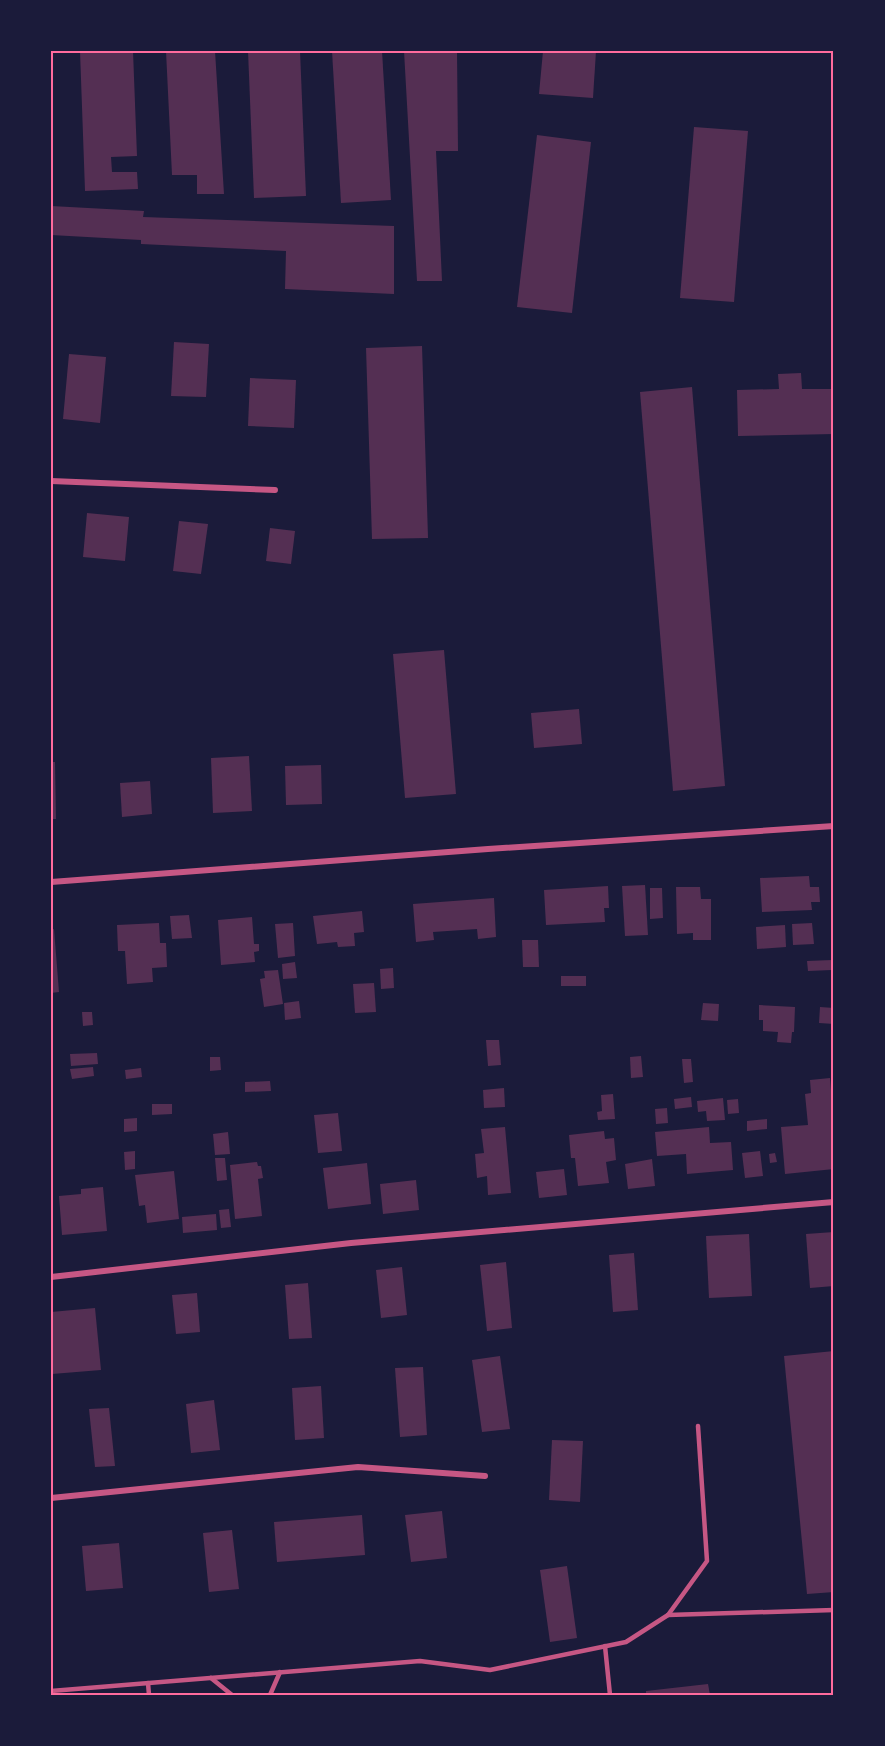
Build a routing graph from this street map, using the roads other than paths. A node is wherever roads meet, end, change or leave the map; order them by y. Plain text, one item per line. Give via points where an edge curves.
1 (51, 481) edge
2 (275, 490) dead end
3 (834, 826) edge
4 (51, 882) edge
5 (834, 1202) edge
6 (51, 1277) edge
7 (698, 1426) dead end
8 (485, 1476) dead end
9 (51, 1498) edge
10 (834, 1610) edge
11 (668, 1615) junction
12 (605, 1646) junction
13 (280, 1672) junction
14 (211, 1678) junction
15 (148, 1683) junction
16 (87, 1687) junction
17 (51, 1691) edge
18 (88, 1695) edge
19 (149, 1695) edge
20 (232, 1695) edge
21 (270, 1695) edge
22 (610, 1695) edge

1 - 2 street
3 - 4 street
5 - 6 street via 351,1243
7 - 11 lane via 707,1561
8 - 9 street via 358,1467
10 - 11 lane
11 - 12 lane via 626,1642
12 - 13 lane via 490,1670 420,1661
12 - 22 lane
13 - 14 lane
13 - 21 lane
14 - 15 lane
14 - 20 lane
15 - 16 lane
15 - 19 lane
16 - 17 lane
16 - 18 lane

